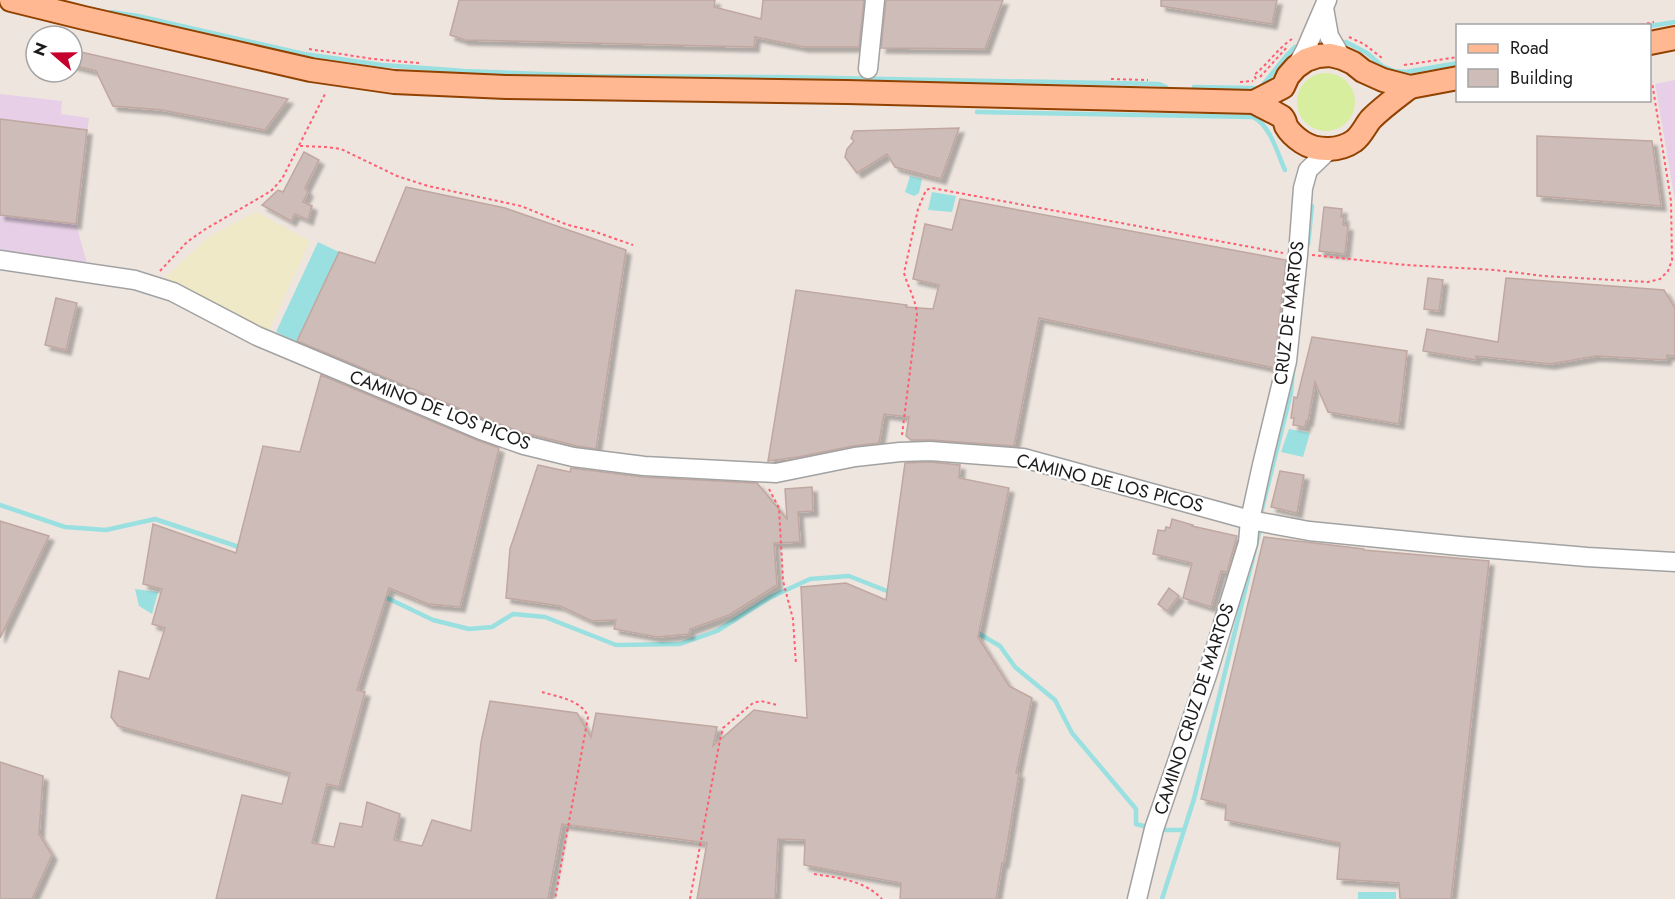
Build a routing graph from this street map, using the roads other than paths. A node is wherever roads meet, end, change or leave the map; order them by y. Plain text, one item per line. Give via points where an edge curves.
1 (11, 0) edge
2 (875, 0) edge
3 (1325, 4) edge
4 (1318, 34) junction
5 (1675, 38) edge
6 (1651, 43) edge
7 (1342, 58) junction
8 (1296, 67) junction
9 (868, 69) dead end
10 (1363, 71) junction
11 (1456, 78) edge
12 (1283, 87) junction
13 (1410, 87) junction
14 (1254, 102) junction
15 (1282, 117) junction
16 (1370, 120) junction
17 (1295, 137) junction
18 (1330, 149) junction
19 (1303, 188) junction
20 (0, 260) edge
21 (1258, 521) junction
22 (1675, 562) edge
23 (1137, 899) edge

1 - 14 main road via 311,70 394,82
2 - 9 street
3 - 4 street
4 - 7 street
4 - 8 street
5 - 6 main road
7 - 8 main road via 1318,56
7 - 10 main road
8 - 12 main road
10 - 13 main road
10 - 16 main road via 1374,103
11 - 13 main road
12 - 14 main road
12 - 15 street
13 - 16 main road
14 - 15 main road
15 - 17 main road
16 - 18 main road via 1354,141
17 - 18 main road via 1305,144
17 - 19 street
18 - 19 street, CRUZ DE MARTOS via 1308,170
19 - 21 street, CRUZ DE MARTOS via 1306,255
20 - 21 street, CAMINO DE LOS PICOS via 135,280 173,292 267,340 481,430 573,457 644,466 776,473 900,452 1023,458
21 - 22 street, CAMINO DE LOS PICOS via 1309,531 1449,545
21 - 23 street, CAMINO CRUZ DE MARTOS via 1154,829

